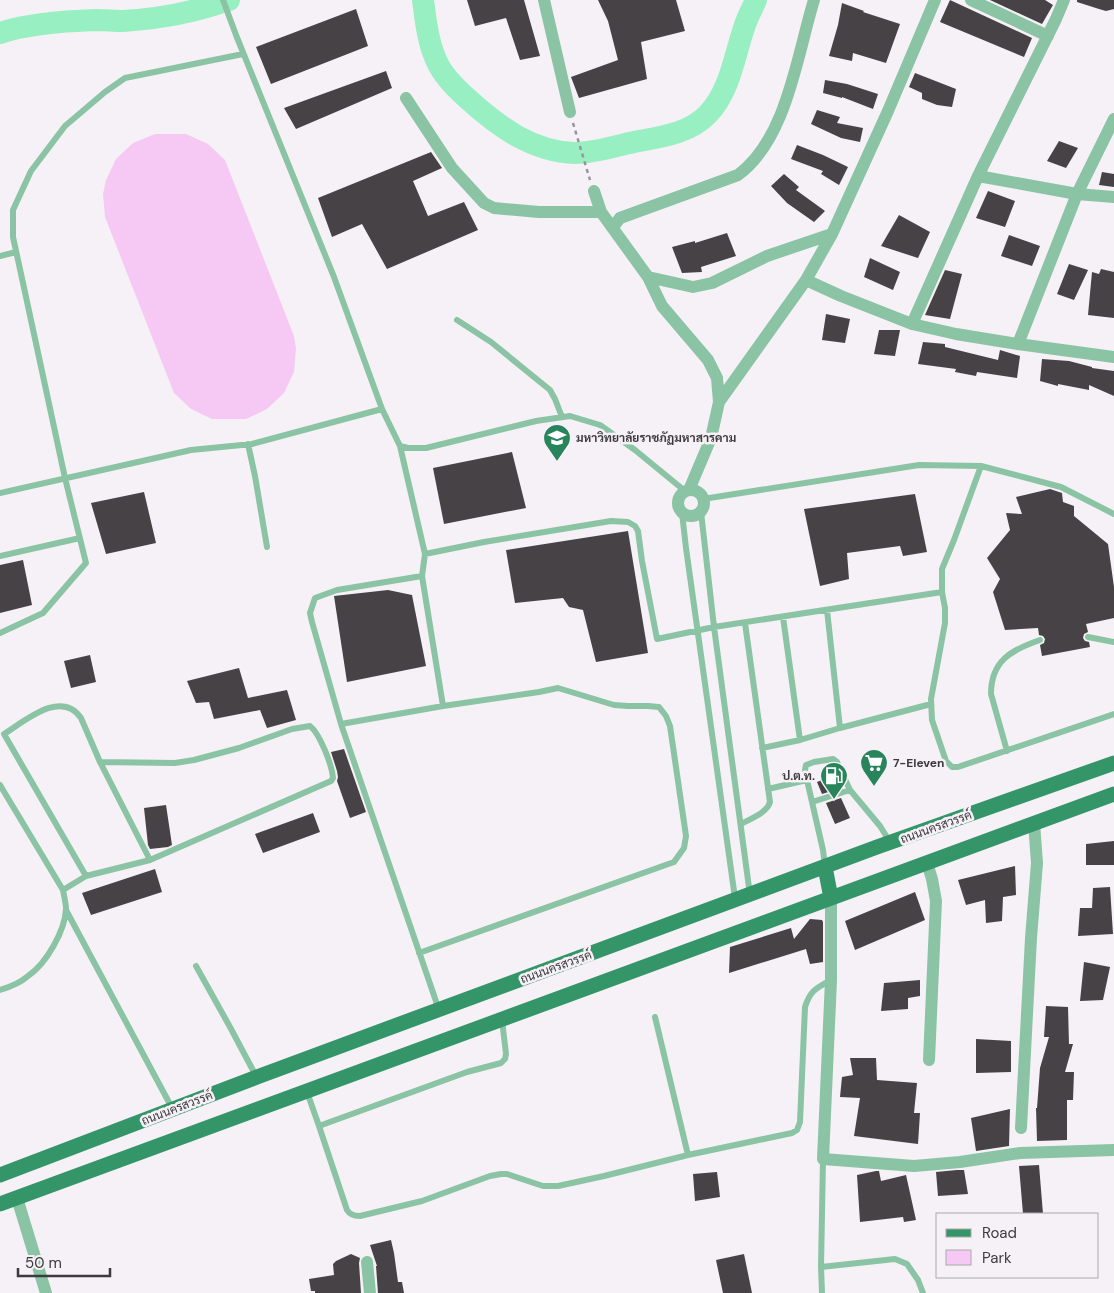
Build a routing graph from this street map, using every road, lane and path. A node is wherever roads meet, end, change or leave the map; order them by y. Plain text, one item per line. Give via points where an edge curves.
1 (223, 0) edge
2 (544, 0) edge
3 (814, 0) edge
4 (935, 0) edge
5 (971, 0) edge
6 (1064, 0) edge
7 (1048, 36) junction
8 (243, 54) junction
9 (406, 98) dead end
10 (570, 112) joint
11 (1114, 119) edge
12 (978, 176) junction
13 (594, 191) joint
14 (1077, 194) junction
15 (1114, 197) edge
16 (601, 212) junction
17 (613, 227) junction
18 (832, 234) junction
19 (16, 252) junction
20 (0, 256) edge
21 (648, 277) junction
22 (806, 280) junction
23 (457, 320) dead end
24 (912, 324) junction
25 (1018, 344) junction
26 (1114, 357) edge
27 (719, 402) junction
28 (382, 409) junction
29 (562, 417) junction
30 (248, 444) junction
31 (400, 446) junction
32 (981, 466) junction
33 (65, 478) junction
34 (687, 490) junction
35 (0, 493) edge
36 (702, 506) junction
37 (682, 513) junction
38 (1114, 514) edge
39 (80, 538) junction
40 (267, 548) dead end
41 (425, 554) junction
42 (0, 556) edge
43 (422, 576) junction
44 (942, 592) junction
45 (827, 610) junction
46 (783, 617) junction
47 (745, 623) junction
48 (714, 627) junction
49 (698, 630) junction
50 (0, 633) edge
51 (1088, 637) dead end
52 (1040, 640) dead end
53 (1114, 642) edge
54 (931, 704) junction
55 (443, 706) junction
56 (1114, 714) edge
57 (341, 724) junction
58 (840, 728) junction
59 (2, 734) edge
60 (800, 740) junction
61 (762, 748) junction
62 (1007, 750) junction
63 (100, 762) junction
64 (1114, 763) edge
65 (807, 780) junction
66 (0, 785) edge
67 (768, 788) junction
68 (850, 790) junction
69 (1114, 794) edge
70 (812, 802) junction
71 (1034, 823) junction
72 (741, 824) junction
73 (890, 843) junction
74 (150, 860) junction
75 (927, 863) junction
76 (825, 867) junction
77 (86, 876) junction
78 (63, 890) junction
79 (750, 895) junction
80 (831, 898) junction
81 (735, 900) junction
82 (66, 909) junction
83 (419, 954) junction
84 (196, 966) dead end
85 (831, 980) junction
86 (0, 990) edge
87 (439, 1010) junction
88 (655, 1017) dead end
89 (502, 1020) junction
90 (930, 1060) dead end
91 (257, 1077) junction
92 (307, 1091) junction
93 (172, 1109) junction
94 (320, 1126) junction
95 (1021, 1128) dead end
96 (1114, 1150) edge
97 (688, 1155) junction
98 (823, 1159) junction
99 (0, 1175) edge
100 (17, 1198) junction
101 (0, 1204) edge
102 (367, 1262) dead end
103 (822, 1267) junction
104 (46, 1293) edge
105 (370, 1293) edge
106 (822, 1293) edge
107 (924, 1293) edge

1 - 8 lane
2 - 10 street
3 - 17 street via 787,98 766,145 749,167 738,175 620,218
4 - 18 street
5 - 7 street
6 - 7 street
7 - 12 street
8 - 19 lane via 125,78 65,126 31,172 13,210
8 - 28 lane via 334,277
9 - 16 street via 452,168 484,203 494,208 539,212
10 - 13 path
11 - 14 street
12 - 14 street
12 - 24 street
13 - 16 street
14 - 15 street
14 - 25 street
16 - 17 street
17 - 21 street
18 - 21 street via 767,256 712,284 693,286
18 - 22 street
19 - 20 lane
19 - 33 lane
21 - 27 street via 662,306 708,360 717,378
22 - 24 street
22 - 27 street
23 - 29 lane via 491,342 550,390
24 - 25 street
25 - 26 street
27 - 34 street via 711,438
28 - 30 lane
28 - 31 lane
29 - 31 lane via 426,448
29 - 34 lane via 570,416 600,425
30 - 33 lane via 191,450
30 - 40 lane
31 - 41 lane
32 - 36 lane via 919,465
32 - 38 lane via 1061,487
32 - 44 lane via 942,569
33 - 35 lane
33 - 39 lane
34 - 36 street via 698,492
34 - 37 street via 678,501
36 - 37 street via 697,515
36 - 48 lane
37 - 49 lane
39 - 42 lane
39 - 50 lane via 86,563 43,613
41 - 43 lane
41 - 49 lane via 610,521 628,522 638,531 657,639
43 - 55 lane
43 - 57 lane via 337,590 315,598 310,613
44 - 45 lane
44 - 54 lane via 945,629
45 - 46 lane
45 - 58 lane
46 - 47 lane
46 - 60 lane
47 - 48 lane
47 - 61 lane
48 - 49 lane
48 - 72 lane
49 - 81 lane
51 - 53 lane
52 - 62 lane via 1012,652 994,673 991,694
54 - 58 lane
54 - 62 lane via 932,720 950,765 958,767
55 - 57 lane
55 - 83 lane via 558,688 614,705 659,707 670,726 686,836 684,848 674,862
56 - 62 lane
57 - 83 lane
58 - 60 lane
59 - 63 lane via 43,709 66,707 81,718
59 - 77 lane
60 - 61 lane
61 - 67 lane
63 - 74 lane
63 - 74 lane via 175,763 239,748 306,726 311,726 317,734 331,767 331,781
64 - 73 main road, ถนนนครสวรรค์
65 - 67 lane
65 - 68 lane via 806,766 833,759
65 - 70 lane
66 - 78 lane
67 - 72 lane via 770,802 767,808
68 - 70 lane
68 - 73 lane
69 - 71 main road
70 - 76 lane
71 - 75 main road
71 - 95 street via 1037,863
72 - 79 lane
73 - 76 main road, ถนนนครสวรรค์
74 - 77 lane
75 - 80 main road
75 - 90 street via 936,901
76 - 79 main road, ถนนนครสวรรค์
76 - 80 main road
77 - 78 lane
78 - 82 lane
79 - 81 main road, ถนนนครสวรรค์
80 - 85 street
80 - 89 main road
81 - 87 main road, ถนนนครสวรรค์
82 - 86 lane via 55,944 38,968 12,986
82 - 93 lane
83 - 87 lane
84 - 91 lane
85 - 97 lane via 810,994 805,1007 797,1130
85 - 98 street
87 - 91 main road, ถนนนครสวรรค์
88 - 97 lane
89 - 92 main road
89 - 94 lane via 506,1054 503,1062
91 - 93 main road, ถนนนครสวรรค์
92 - 94 lane
92 - 100 main road
93 - 99 main road, ถนนนครสวรรค์
94 - 97 lane via 347,1210 354,1216 422,1202 490,1176 501,1174 542,1186 558,1186
96 - 98 street via 1020,1153 914,1166
98 - 103 lane
100 - 101 main road
100 - 104 street
102 - 105 street
103 - 106 lane
103 - 107 lane via 895,1259 908,1264

